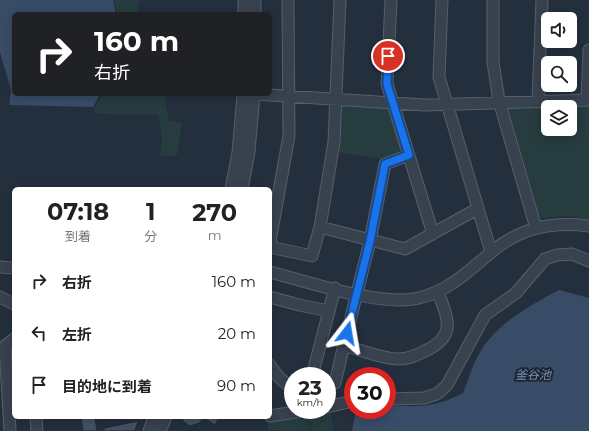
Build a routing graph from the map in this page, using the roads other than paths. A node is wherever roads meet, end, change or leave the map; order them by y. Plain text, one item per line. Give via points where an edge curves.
1 (244, 0) edge
2 (254, 0) edge
3 (288, 0) edge
4 (340, 0) edge
5 (391, 0) edge
6 (442, 0) edge
7 (493, 0) edge
8 (542, 0) edge
9 (244, 12) edge
10 (255, 12) edge
11 (589, 50) edge
12 (272, 95) edge
13 (243, 96) edge
14 (254, 96) edge
15 (289, 96) junction
16 (337, 99) junction
17 (538, 100) junction
18 (588, 100) edge
19 (499, 102) junction
20 (394, 103) junction
21 (446, 104) junction
22 (409, 155) junction
23 (231, 187) edge
24 (242, 187) edge
25 (477, 209) junction
26 (589, 226) edge
27 (320, 227) junction
28 (536, 228) junction
29 (272, 230) edge
30 (433, 234) junction
31 (370, 241) junction
32 (272, 244) edge
33 (491, 252) junction
34 (589, 262) edge
35 (0, 266) edge
36 (12, 268) edge
37 (272, 272) edge
38 (335, 288) junction
39 (438, 292) junction
40 (357, 294) junction
41 (0, 297) edge
42 (272, 298) edge
43 (12, 303) edge
44 (329, 311) junction
45 (12, 340) edge
46 (344, 346) junction
47 (314, 367) edge
48 (272, 368) edge
49 (336, 379) edge
50 (284, 382) edge
51 (396, 399) edge
52 (7, 408) edge
53 (284, 414) edge
54 (272, 416) edge
55 (36, 419) edge
56 (153, 419) edge
57 (165, 419) edge
58 (10, 431) edge
59 (37, 431) edge
60 (149, 431) edge
61 (160, 431) edge

1 - 9 street
2 - 10 street
3 - 15 street
4 - 16 street
5 - 20 street via 387,84
6 - 21 street via 439,77
7 - 19 street via 493,62
8 - 17 street
11 - 18 street
12 - 15 street
13 - 23 street via 238,153
14 - 24 street via 249,152
15 - 16 street
15 - 29 street via 289,136
16 - 20 street
16 - 27 street via 334,142
17 - 18 street
17 - 19 street
19 - 21 street
19 - 28 street
20 - 21 street
20 - 22 street
21 - 25 street
22 - 30 street
22 - 31 street via 385,164
25 - 30 street
25 - 33 street
26 - 28 street via 557,224
27 - 31 street
27 - 32 street via 312,256 274,248
28 - 33 street
30 - 31 street via 405,249
31 - 40 street
33 - 39 street via 455,283
34 - 51 street via 572,254 545,259 516,293 485,315 447,385 437,394 424,398
35 - 36 street
37 - 38 street
38 - 40 street
38 - 44 street
39 - 40 street via 403,300
39 - 46 street via 448,318 447,333 436,346 410,358 398,359
40 - 46 street
41 - 43 street
42 - 44 street
44 - 47 street
45 - 52 street via 5,346
46 - 49 street
48 - 50 street
52 - 58 street
53 - 54 street
55 - 59 street
56 - 60 street
57 - 61 street

